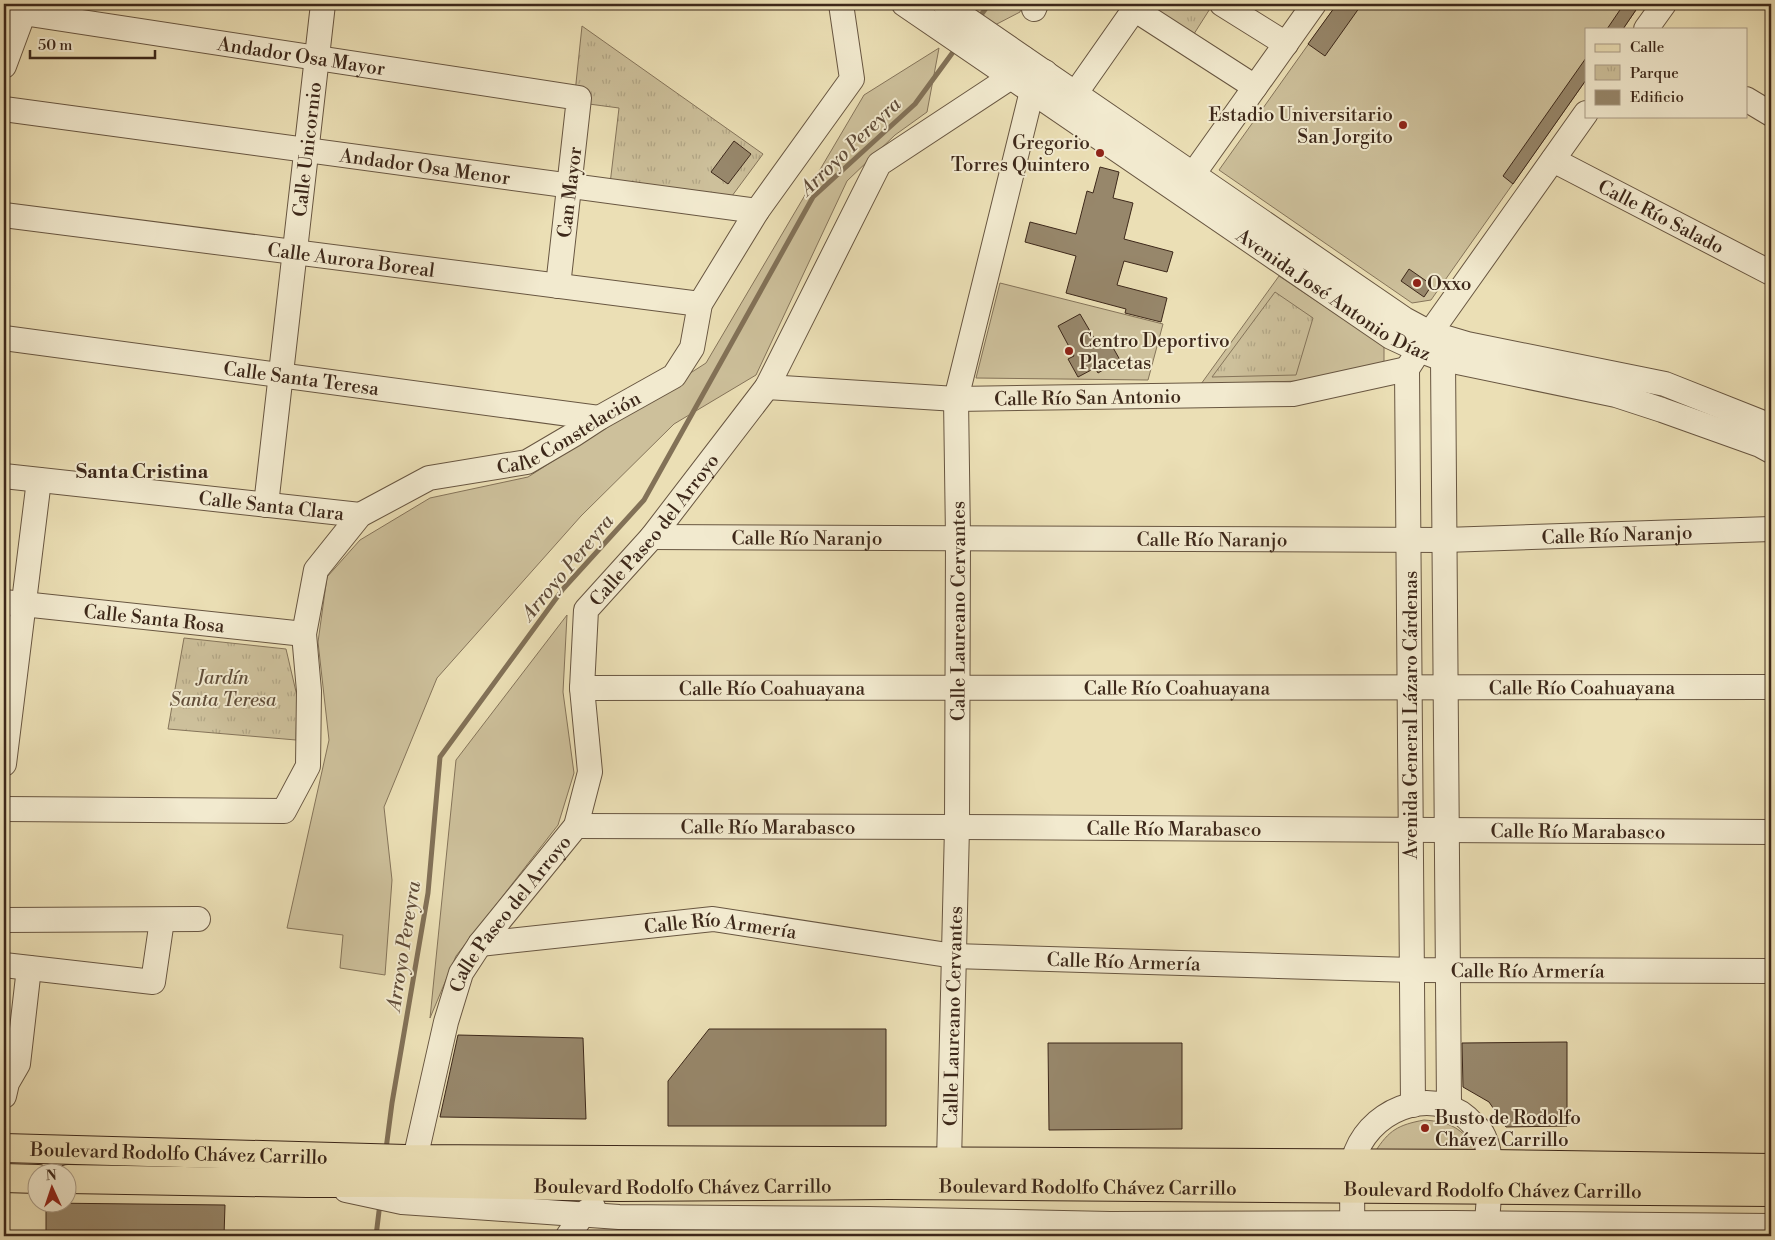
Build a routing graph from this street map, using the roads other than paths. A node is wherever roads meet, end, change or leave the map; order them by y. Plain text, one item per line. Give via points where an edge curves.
1 (323, 4) edge
2 (841, 4) edge
3 (904, 4) edge
4 (1222, 4) edge
5 (1314, 4) edge
6 (1664, 4) edge
7 (949, 6) edge
8 (1136, 6) edge
9 (18, 8) edge
10 (1647, 28) edge
11 (1286, 44) junction
12 (317, 58) junction
13 (4, 66) edge
14 (1017, 67) junction
15 (1039, 82) junction
16 (1255, 87) junction
17 (1075, 94) junction
18 (579, 98) joint
19 (1748, 100) edge
20 (4, 109) edge
21 (1585, 114) edge
22 (1771, 114) edge
23 (307, 150) junction
24 (1553, 160) junction
25 (1187, 184) junction
26 (569, 185) junction
27 (757, 211) junction
28 (4, 215) edge
29 (295, 252) junction
30 (1771, 273) edge
31 (558, 286) junction
32 (700, 304) junction
33 (4, 338) edge
34 (1419, 350) junction
35 (1443, 359) junction
36 (281, 375) junction
37 (768, 387) junction
38 (956, 398) junction
39 (599, 418) junction
40 (1771, 426) edge
41 (1771, 451) edge
42 (4, 476) edge
43 (39, 480) junction
44 (266, 505) junction
45 (360, 515) junction
46 (1771, 529) edge
47 (652, 537) junction
48 (958, 538) junction
49 (1408, 540) junction
50 (1445, 540) junction
51 (14, 603) edge
52 (304, 634) junction
53 (1409, 687) junction
54 (1771, 687) edge
55 (582, 688) junction
56 (957, 688) junction
57 (1446, 688) junction
58 (4, 751) edge
59 (4, 809) edge
60 (576, 826) junction
61 (958, 827) junction
62 (1411, 830) junction
63 (1447, 830) junction
64 (1771, 832) edge
65 (198, 919) dead end
66 (4, 920) edge
67 (162, 920) junction
68 (480, 944) junction
69 (954, 956) junction
70 (4, 965) edge
71 (30, 968) junction
72 (1412, 970) junction
73 (1448, 970) junction
74 (1771, 971) edge
75 (4, 1096) edge
76 (1413, 1105) junction
77 (1449, 1106) junction
78 (4, 1148) edge
79 (618, 1160) junction
80 (949, 1162) junction
81 (1490, 1164) junction
82 (1771, 1168) edge
83 (407, 1176) junction
84 (348, 1177) junction
85 (1353, 1177) junction
86 (4, 1178) edge
87 (28, 1179) edge
88 (78, 1179) edge
89 (619, 1187) junction
90 (1488, 1191) junction
91 (1771, 1192) edge
92 (584, 1214) junction
93 (620, 1217) junction
94 (1352, 1224) junction
95 (1486, 1224) junction
96 (1771, 1226) edge
97 (869, 1228) edge
98 (1110, 1230) edge
99 (568, 1236) edge

1 - 12 street, Calle Unicornio
2 - 27 street, Calle Constelación via 852,79
3 - 14 street, Avenida José Antonio Díaz via 984,58
4 - 11 street
5 - 11 street
6 - 10 street
7 - 14 street, Avenida José Antonio Díaz via 992,36
8 - 16 street
8 - 17 street
9 - 12 street, Andador Osa Mayor
9 - 13 street
11 - 16 street
12 - 18 street, Andador Osa Mayor
12 - 23 street, Calle Unicornio
14 - 15 street, Avenida José Antonio Díaz
14 - 37 street, Calle Paseo del Arroyo via 879,164
15 - 17 street, Avenida José Antonio Díaz
15 - 25 street, Avenida José Antonio Díaz
15 - 38 street, Calle Laureano Cervantes
16 - 25 street
17 - 25 street, Avenida José Antonio Díaz
18 - 26 street, Can Mayor
19 - 22 street
20 - 23 street, Andador Osa Menor
21 - 24 street
23 - 26 street, Andador Osa Menor
23 - 29 street, Calle Unicornio
24 - 30 street, Calle Río Salado
24 - 34 street
25 - 34 street, Avenida José Antonio Díaz via 1404,319
26 - 27 street, Andador Osa Menor
26 - 31 street, Can Mayor
27 - 32 street, Calle Constelación
28 - 29 street, Calle Aurora Boreal
29 - 31 street, Calle Aurora Boreal
29 - 36 street, Calle Unicornio
31 - 32 street, Calle Aurora Boreal
32 - 39 street, Calle Constelación via 692,348 674,376
33 - 36 street, Calle Santa Teresa
34 - 35 street
34 - 38 street, Calle Río San Antonio via 1293,394
34 - 40 street, Avenida José Antonio Díaz via 1467,344 1666,384
34 - 49 street, Avenida General Lázaro Cárdenas
35 - 41 street, Avenida José Antonio Díaz via 1616,395
35 - 50 street, Avenida General Lázaro Cárdenas
36 - 39 street, Calle Santa Teresa
36 - 44 street, Calle Unicornio
37 - 38 street, Calle Río San Antonio
37 - 47 street, Calle Paseo del Arroyo
38 - 48 street, Calle Laureano Cervantes
39 - 45 street, Calle Constelación via 528,462 428,478
42 - 43 street, Calle Santa Clara
43 - 44 street, Calle Santa Clara
43 - 51 street
44 - 45 street, Calle Santa Clara
45 - 52 street, Calle Constelación via 316,570
46 - 50 street, Calle Río Naranjo
47 - 48 street, Calle Río Naranjo
47 - 55 street, Calle Paseo del Arroyo via 586,610
48 - 49 street, Calle Río Naranjo
48 - 56 street, Calle Laureano Cervantes
49 - 50 street, Calle Río Naranjo
49 - 53 street, Avenida General Lázaro Cárdenas
50 - 57 street, Avenida General Lázaro Cárdenas
51 - 52 street, Calle Santa Rosa
51 - 58 street
52 - 59 street, Calle Constelación via 310,691 308,766 284,811
53 - 56 street, Calle Río Coahuayana
53 - 57 street, Calle Río Coahuayana
53 - 62 street, Avenida General Lázaro Cárdenas
54 - 57 street, Calle Río Coahuayana
55 - 56 street, Calle Río Coahuayana
55 - 60 street, Calle Paseo del Arroyo via 590,772
56 - 61 street, Calle Laureano Cervantes
57 - 63 street, Avenida General Lázaro Cárdenas
60 - 61 street, Calle Río Marabasco
60 - 68 street, Calle Paseo del Arroyo
61 - 62 street, Calle Río Marabasco
61 - 69 street, Calle Laureano Cervantes
62 - 63 street, Calle Río Marabasco
62 - 72 street, Avenida General Lázaro Cárdenas
63 - 64 street, Calle Río Marabasco
63 - 73 street, Avenida General Lázaro Cárdenas
65 - 67 street
66 - 67 street
67 - 71 street via 153,982
68 - 69 street, Calle Río Armería via 713,919
68 - 83 street, Calle Paseo del Arroyo via 461,973
69 - 72 street, Calle Río Armería
69 - 80 street, Calle Laureano Cervantes
70 - 71 street
71 - 75 street via 18,1064
72 - 73 street, Calle Río Armería
72 - 76 street, Avenida General Lázaro Cárdenas
73 - 74 street, Calle Río Armería
73 - 77 street, Avenida General Lázaro Cárdenas
76 - 77 street
76 - 85 street via 1380,1119 1364,1136 1356,1152
77 - 81 street via 1469,1118 1484,1136
78 - 84 main road, Boulevard Rodolfo Chávez Carrillo
79 - 80 main road, Boulevard Rodolfo Chávez Carrillo
79 - 83 main road, Boulevard Rodolfo Chávez Carrillo
79 - 89 street
80 - 85 main road, Boulevard Rodolfo Chávez Carrillo
81 - 82 main road, Boulevard Rodolfo Chávez Carrillo
81 - 85 main road, Boulevard Rodolfo Chávez Carrillo
81 - 90 street
83 - 84 main road
83 - 89 main road, Boulevard Rodolfo Chávez Carrillo
83 - 92 street
84 - 88 main road, Boulevard Rodolfo Chávez Carrillo via 307,1183
85 - 89 main road, Boulevard Rodolfo Chávez Carrillo via 889,1186
85 - 90 main road, Boulevard Rodolfo Chávez Carrillo
85 - 94 street
86 - 87 main road, Boulevard Rodolfo Chávez Carrillo
89 - 92 street
89 - 93 street
90 - 91 main road, Boulevard Rodolfo Chávez Carrillo
90 - 95 street
92 - 93 street
92 - 99 street
93 - 97 street
94 - 95 street
94 - 98 street
95 - 96 street
97 - 98 street

